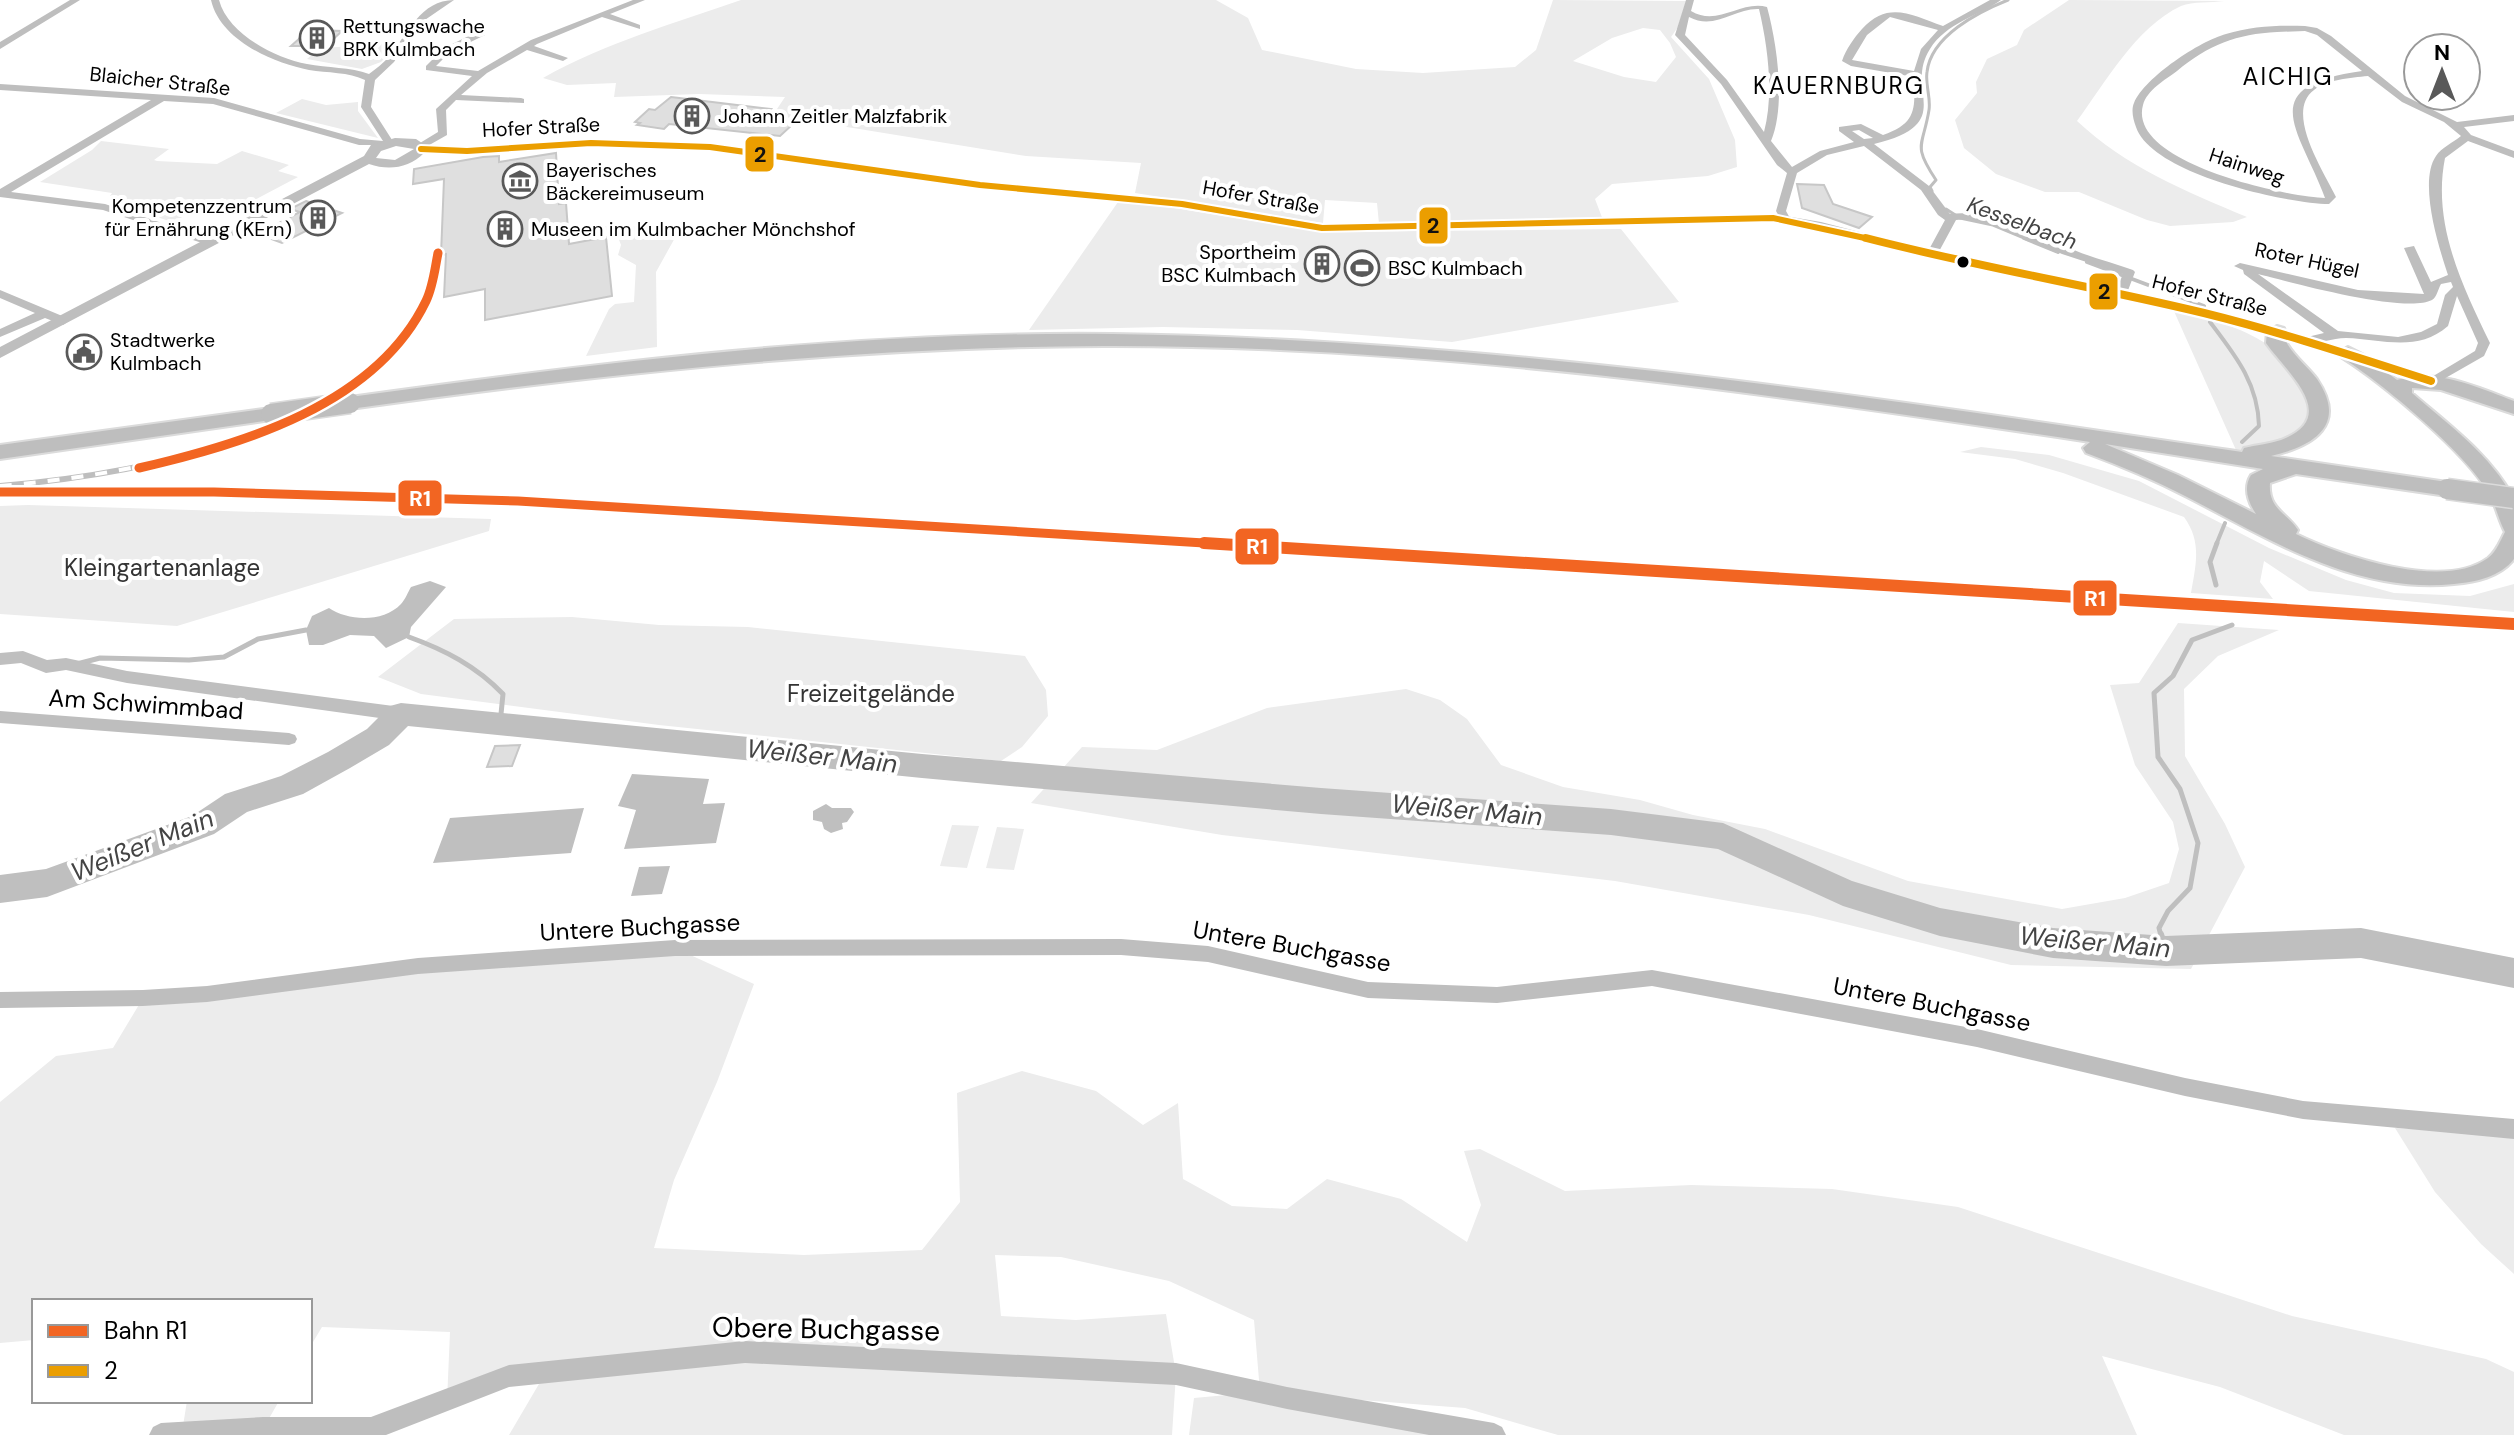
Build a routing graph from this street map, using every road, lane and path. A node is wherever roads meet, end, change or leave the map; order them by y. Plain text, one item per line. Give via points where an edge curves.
1 (76, 0) edge
2 (215, 0) edge
3 (450, 0) edge
4 (641, 0) edge
5 (1690, 0) edge
6 (1990, 1) edge
7 (1687, 12) junction
8 (602, 14) junction
9 (637, 27) dead end
10 (1945, 29) junction
11 (482, 33) dead end
12 (0, 46) edge
13 (528, 47) junction
14 (563, 58) dead end
15 (2368, 73) junction
16 (479, 74) junction
17 (1918, 75) junction
18 (370, 79) junction
19 (0, 87) edge
20 (164, 96) junction
21 (452, 97) junction
22 (521, 101) dead end
23 (2514, 118) edge
24 (2455, 125) junction
25 (2467, 137) junction
26 (1881, 138) junction
27 (1767, 139) junction
28 (1864, 142) junction
29 (1844, 146) junction
30 (417, 148) junction
31 (379, 152) junction
32 (1878, 154) junction
33 (2514, 155) edge
34 (1792, 172) junction
35 (0, 194) edge
36 (1953, 217) junction
37 (1786, 220) junction
38 (209, 242) junction
39 (2410, 248) dead end
40 (1932, 255) junction
41 (2457, 283) junction
42 (2121, 293) junction
43 (0, 294) edge
44 (2431, 294) junction
45 (44, 314) junction
46 (63, 321) junction
47 (2277, 332) junction
48 (0, 333) edge
49 (2334, 334) junction
50 (2307, 341) junction
51 (0, 353) edge
52 (2348, 353) junction
53 (2431, 381) junction
54 (2402, 394) junction
55 (2514, 408) edge
56 (2029, 428) junction
57 (2451, 436) junction
58 (0, 452) edge
59 (2229, 456) junction
60 (2296, 467) junction
61 (2514, 498) edge
62 (2514, 528) edge
63 (2514, 536) edge
64 (2322, 555) junction
65 (0, 717) edge
66 (289, 739) dead end
67 (0, 1000) edge
68 (2514, 1129) edge
69 (161, 1435) edge
70 (1494, 1435) edge

1 - 12 street
2 - 18 street via 223,22 279,58
3 - 18 street via 416,22 391,60
4 - 8 street
5 - 7 street
6 - 10 street
7 - 27 street via 1680,35
7 - 27 street via 1708,20 1749,5 1763,7 1774,106
8 - 9 street
8 - 13 street
10 - 17 street via 1920,59
10 - 17 street via 1886,15 1862,34 1847,56 1856,64
11 - 16 street via 447,50 429,68
13 - 14 street
13 - 16 street
15 - 15 street, Hainweg via 2316,81 2303,92 2296,110 2329,201 2286,198 2213,176 2154,144 2137,118 2148,90 2199,47 2230,34 2316,30
15 - 24 street via 2403,99
16 - 21 street
17 - 26 street via 1914,122
18 - 31 street via 366,107
19 - 20 street, Blaicher Straße
20 - 31 street, Blaicher Straße via 221,102
20 - 35 street
21 - 22 street
21 - 30 street via 440,114 443,133
23 - 24 street
24 - 25 street
25 - 33 street
25 - 41 street via 2440,157 2434,175 2433,194
26 - 28 street
26 - 28 street via 1861,127 1843,129
27 - 34 street
28 - 29 street
28 - 32 street
29 - 32 street
29 - 34 street
30 - 31 street
30 - 31 street via 402,162
30 - 37 street, Hofer Straße via 591,143 710,147 980,185 1182,204 1322,228
31 - 38 street
32 - 36 street via 1925,188 1942,213
34 - 37 street via 1781,211
35 - 38 street via 105,207
36 - 40 street
36 - 42 street via 1998,223 2129,272
37 - 40 street, Hofer Straße
38 - 46 street
39 - 44 street
40 - 42 street, Hofer Straße
41 - 44 street via 2437,282
41 - 49 street, Roter Hügel via 2442,326 2428,335 2394,341
41 - 53 street via 2484,343 2480,353
42 - 47 street, Hofer Straße
43 - 45 street
44 - 49 street, Roter Hügel via 2374,294 2240,266
45 - 46 street
45 - 48 street
46 - 51 street
47 - 50 street, Hofer Straße
47 - 59 highway via 2276,343 2318,399 2315,428 2278,450
49 - 50 street, Roter Hügel
50 - 52 street, Hofer Straße
52 - 53 street, Hofer Straße
52 - 54 highway
53 - 54 highway via 2410,381 2402,385
53 - 55 highway
53 - 57 highway via 2426,402
54 - 57 highway
56 - 58 highway, bridge via 1545,363 1289,345 940,342 754,353 563,374
56 - 59 highway
56 - 64 highway via 2140,465
57 - 62 highway via 2495,486
59 - 60 highway
60 - 61 highway, bridge
60 - 64 highway via 2259,480 2256,493 2275,521
63 - 64 highway via 2499,562 2483,572 2449,578 2407,578
65 - 66 street, Am Schwimmbad
67 - 68 street, Untere Buchgasse via 182,996 418,966 675,948 1121,947 1208,954 1368,990 1497,995 1652,978 1977,1038 2303,1110
69 - 70 street, Obere Buchgasse via 371,1429 509,1376 745,1352 1176,1374

